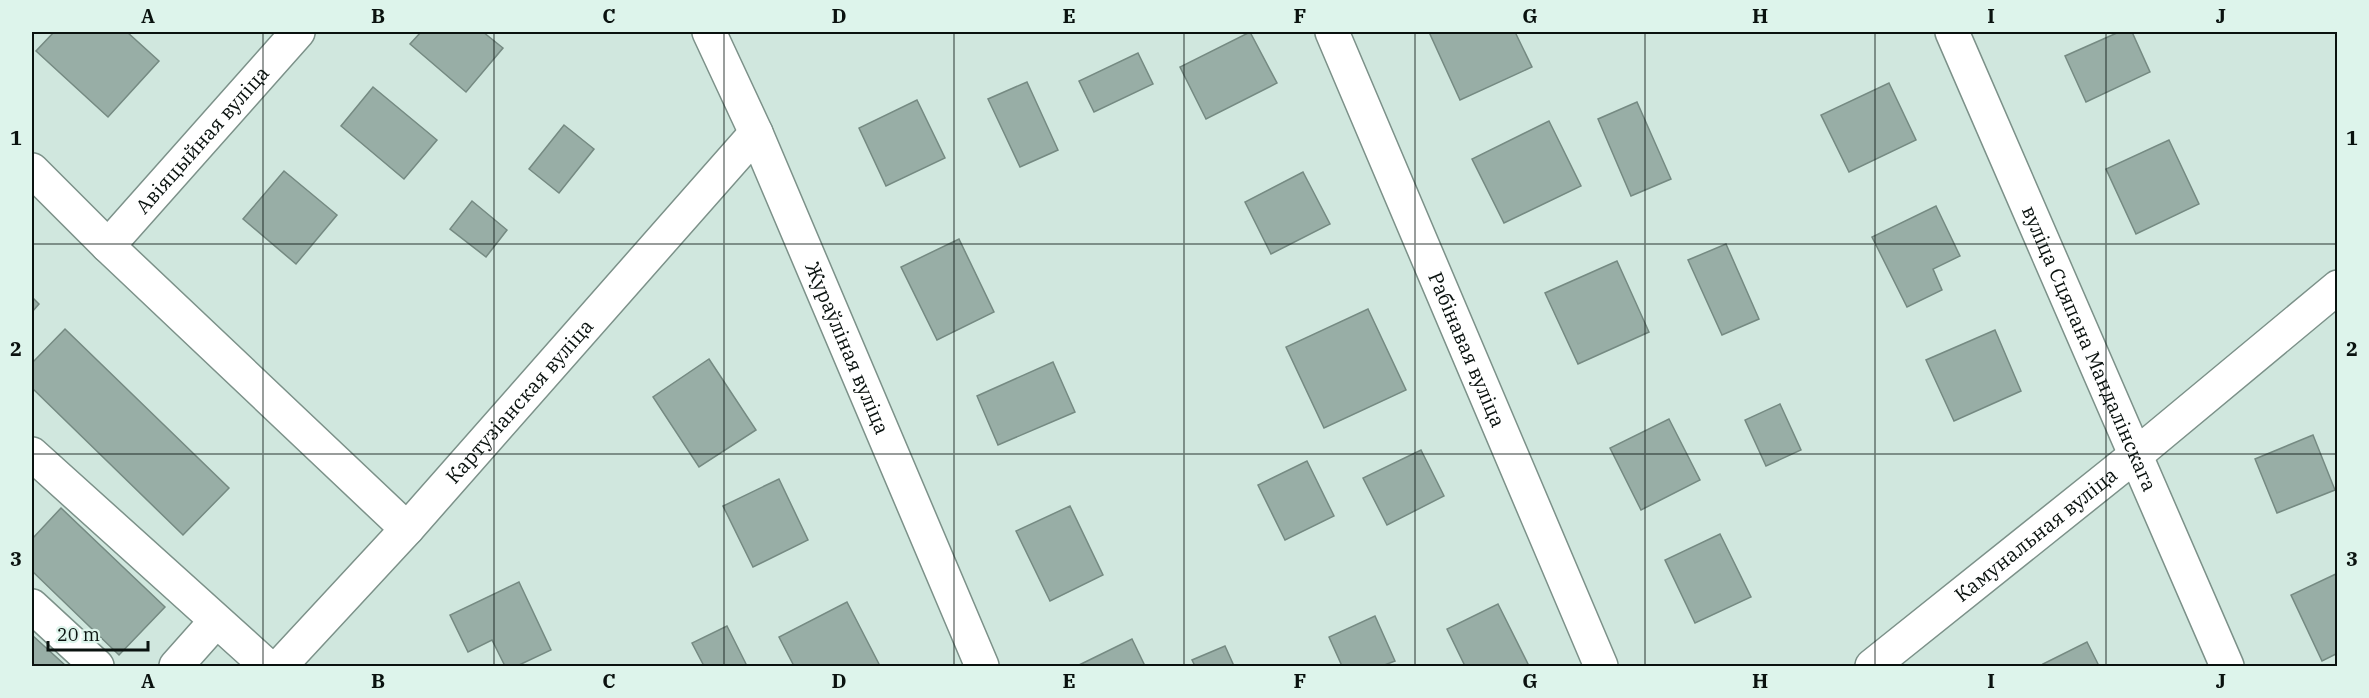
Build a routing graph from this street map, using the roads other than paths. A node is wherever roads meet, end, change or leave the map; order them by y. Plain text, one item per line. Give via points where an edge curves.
1 (298, 32) edge
2 (709, 32) edge
3 (1332, 32) edge
4 (1952, 32) edge
5 (756, 133) junction
6 (32, 170) edge
7 (108, 246) junction
8 (2337, 287) edge
9 (32, 454) edge
10 (2137, 454) junction
11 (407, 529) junction
12 (32, 606) edge
13 (216, 621) junction
14 (97, 666) edge
15 (176, 666) edge
16 (267, 666) edge
17 (280, 666) edge
18 (982, 666) edge
19 (1601, 666) edge
20 (1872, 666) edge
21 (2227, 666) edge

1 - 7 street, Авіяцыйная вуліца
2 - 5 street, Жураўліная вуліца
3 - 19 street, Рабінавая вуліца
4 - 10 street, вуліца Сцяпана Мандалінскага
5 - 11 street, Картузіанская вуліца
5 - 18 street, Жураўліная вуліца
6 - 7 street
7 - 11 street
8 - 10 street, Камунальная вуліца
9 - 13 street
10 - 20 street, Камунальная вуліца
10 - 21 street, вуліца Сцяпана Мандалінскага
11 - 17 street, Картузіанская вуліца
12 - 14 street
13 - 15 street
13 - 16 street

